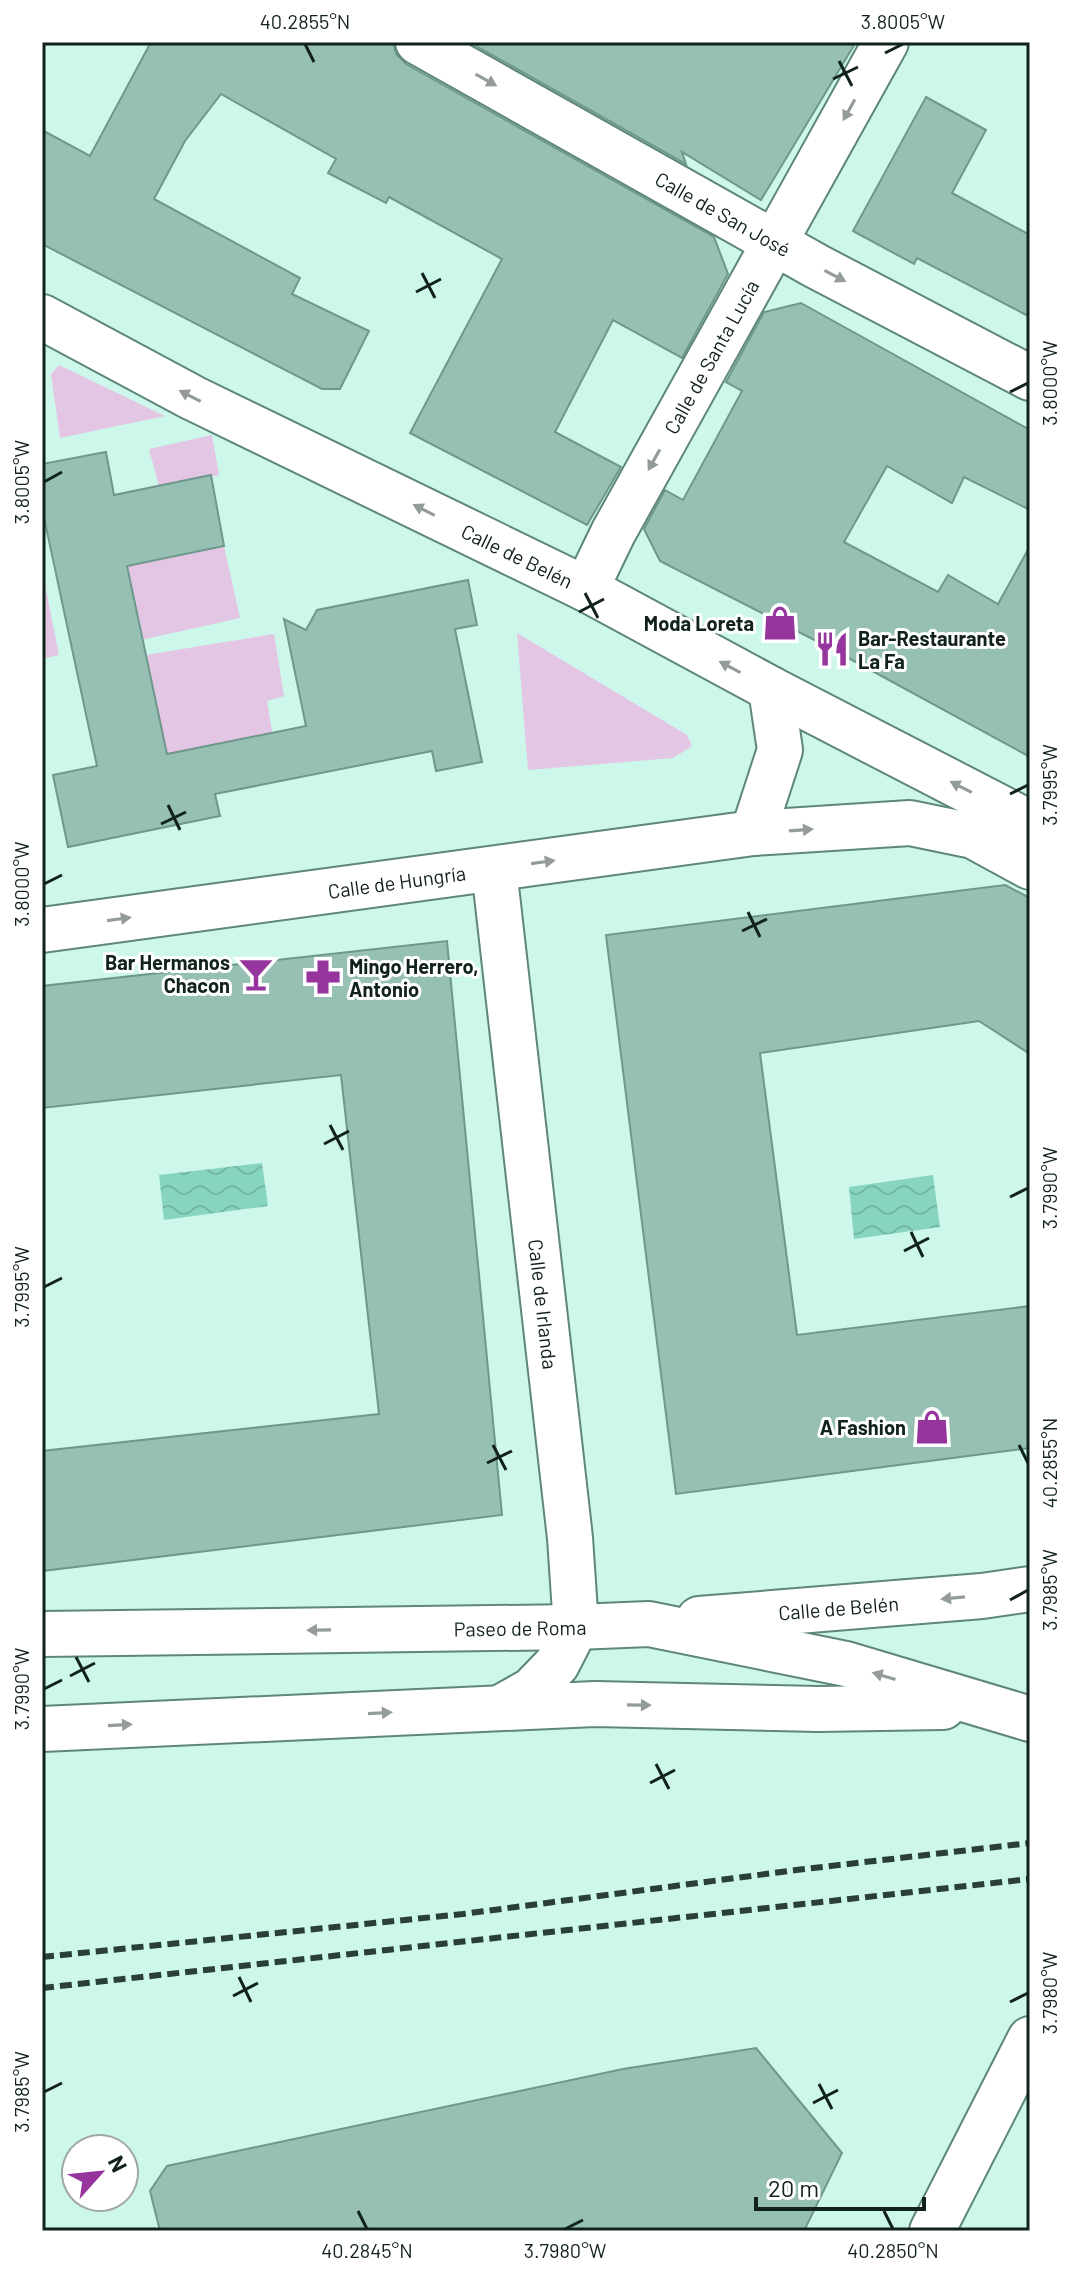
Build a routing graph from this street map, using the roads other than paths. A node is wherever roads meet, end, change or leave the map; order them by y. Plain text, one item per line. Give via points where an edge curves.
1 (418, 42) edge
2 (886, 42) edge
3 (776, 244) junction
4 (42, 317) edge
5 (1030, 378) edge
6 (586, 589) junction
7 (771, 689) junction
8 (1030, 823) edge
9 (753, 833) junction
10 (1030, 867) edge
11 (494, 869) junction
12 (42, 930) edge
13 (1030, 1589) edge
14 (649, 1624) junction
15 (576, 1627) junction
16 (42, 1634) edge
17 (986, 1706) junction
18 (500, 1708) junction
19 (1030, 1719) edge
20 (42, 1729) edge
21 (1030, 2039) edge
22 (932, 2231) edge

1 -> 3 street, Calle de San José
2 -> 3 street, Calle de Santa Lucía
3 -> 5 street, Calle de San José
3 -> 6 street, Calle de Santa Lucía
6 -> 4 street, Calle de Belén via 193,398
7 -> 6 street, Calle de Belén
8 -> 7 street, Calle de Belén
7 - 9 street via 780,750
9 -> 10 street, Calle de Hungría via 910,823 973,836
11 -> 9 street, Calle de Hungría
12 -> 11 street, Calle de Hungría
11 - 15 street, Calle de Irlanda
13 -> 14 street, Calle de Belén
14 - 15 street, Paseo de Roma
17 -> 14 street, Paseo de Roma via 846,1664
15 -> 16 street, Paseo de Roma
15 - 18 street via 557,1664 532,1690
18 -> 17 street, Paseo de Roma
17 - 19 street, Paseo de Roma
20 -> 18 street, Paseo de Roma
21 - 22 street

